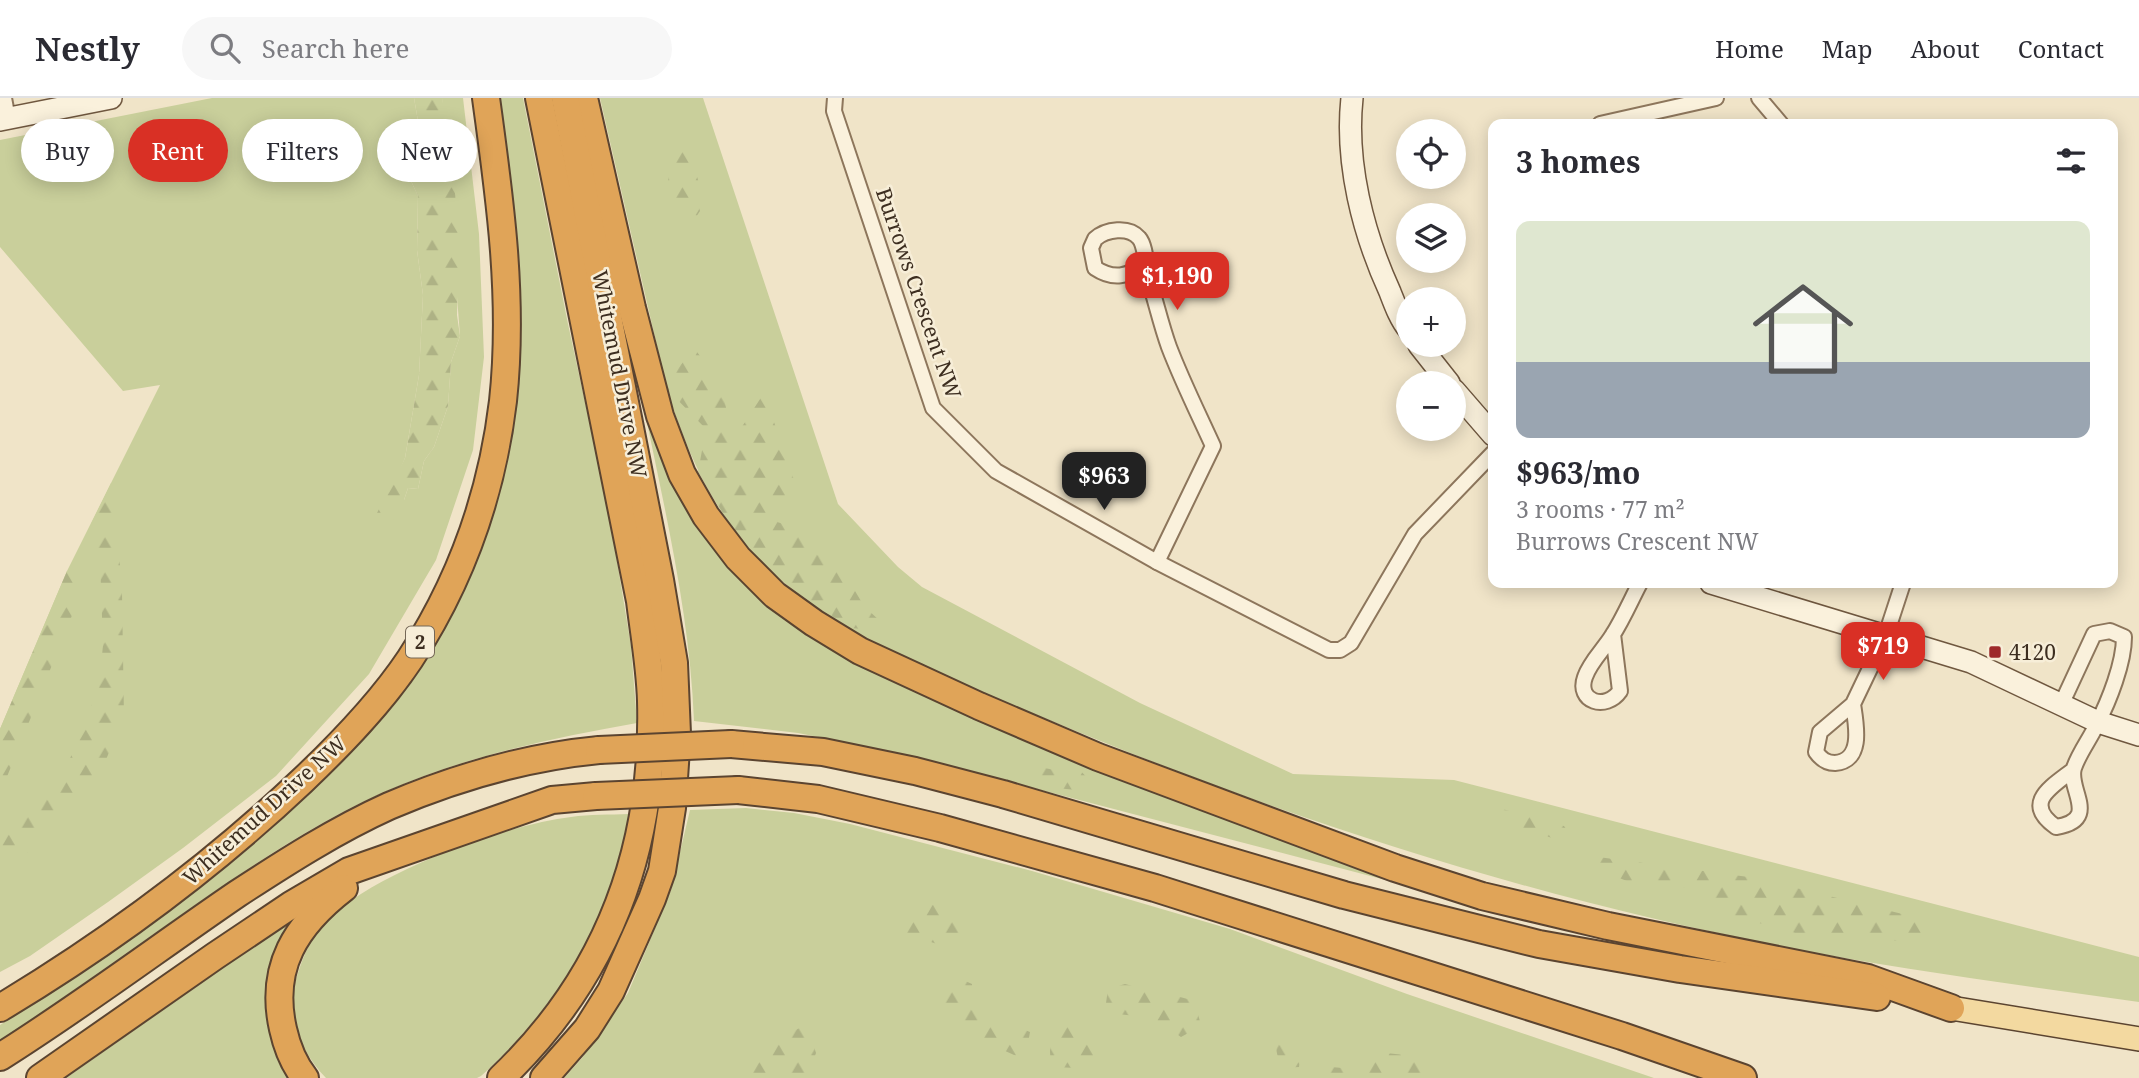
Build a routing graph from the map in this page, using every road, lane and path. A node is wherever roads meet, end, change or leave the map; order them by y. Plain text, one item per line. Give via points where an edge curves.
1 (111, 98) edge
2 (486, 98) edge
3 (539, 98) edge
4 (565, 98) edge
5 (584, 98) edge
6 (835, 98) edge
7 (1352, 98) edge
8 (1716, 98) edge
9 (1759, 98) edge
10 (4, 112) edge
11 (1622, 119) edge
12 (1777, 119) edge
13 (1144, 264) dead end
14 (1396, 304) edge
15 (1428, 357) edge
16 (1440, 371) edge
17 (1466, 404) edge
18 (1488, 429) edge
19 (1488, 458) edge
20 (1157, 562) junction
21 (1637, 588) edge
22 (1728, 588) edge
23 (1901, 588) edge
24 (1613, 634) dead end
25 (1886, 635) junction
26 (1853, 705) dead end
27 (2061, 705) junction
28 (2098, 722) junction
29 (2139, 735) edge
30 (2073, 770) dead end
31 (391, 857) junction
32 (0, 1008) edge
33 (1951, 1008) junction
34 (2139, 1039) edge
35 (0, 1057) edge
36 (40, 1078) edge
37 (305, 1078) edge
38 (501, 1078) edge
39 (544, 1078) edge
40 (1743, 1078) edge

1 - 10 street
2 - 32 highway, Whitemud Drive NW / 2 via 508,314 502,402 481,512 427,632 349,734 238,839 136,918
3 - 38 highway via 640,601 648,653 651,730 645,813 617,909 584,977
4 - 39 highway, Whitemud Drive NW via 660,580 674,663 677,734 673,808 652,899 611,991 587,1029
5 - 33 highway via 660,416 682,474 738,558 775,595 814,623 895,667 1098,757 1395,868 1482,896 1608,926 1868,978
6 - 20 street, Burrows Crescent NW via 834,111 933,408 996,471
7 - 14 street via 1355,177 1365,226
8 - 11 street
9 - 12 street
13 - 20 street via 1169,347 1213,446
15 - 16 street
17 - 18 street
19 - 20 street, Burrows Crescent NW via 1415,534 1352,643 1340,650 1329,650
21 - 24 street
22 - 25 street
23 - 25 street
25 - 26 street
25 - 27 street via 1970,662
27 - 28 street
27 - 28 street via 2094,634 2110,631 2124,637 2124,653
28 - 29 street
28 - 30 street
31 - 36 highway via 349,871 291,905
31 - 37 highway via 332,897 300,931 288,953 278,996 280,1018 294,1065
31 - 40 highway, bridge via 552,800 738,790 832,803 1156,888
33 - 34 main road
33 - 35 highway, bridge via 1539,944 1344,895 915,771 823,752 731,744 556,754 456,781 388,807 305,851

